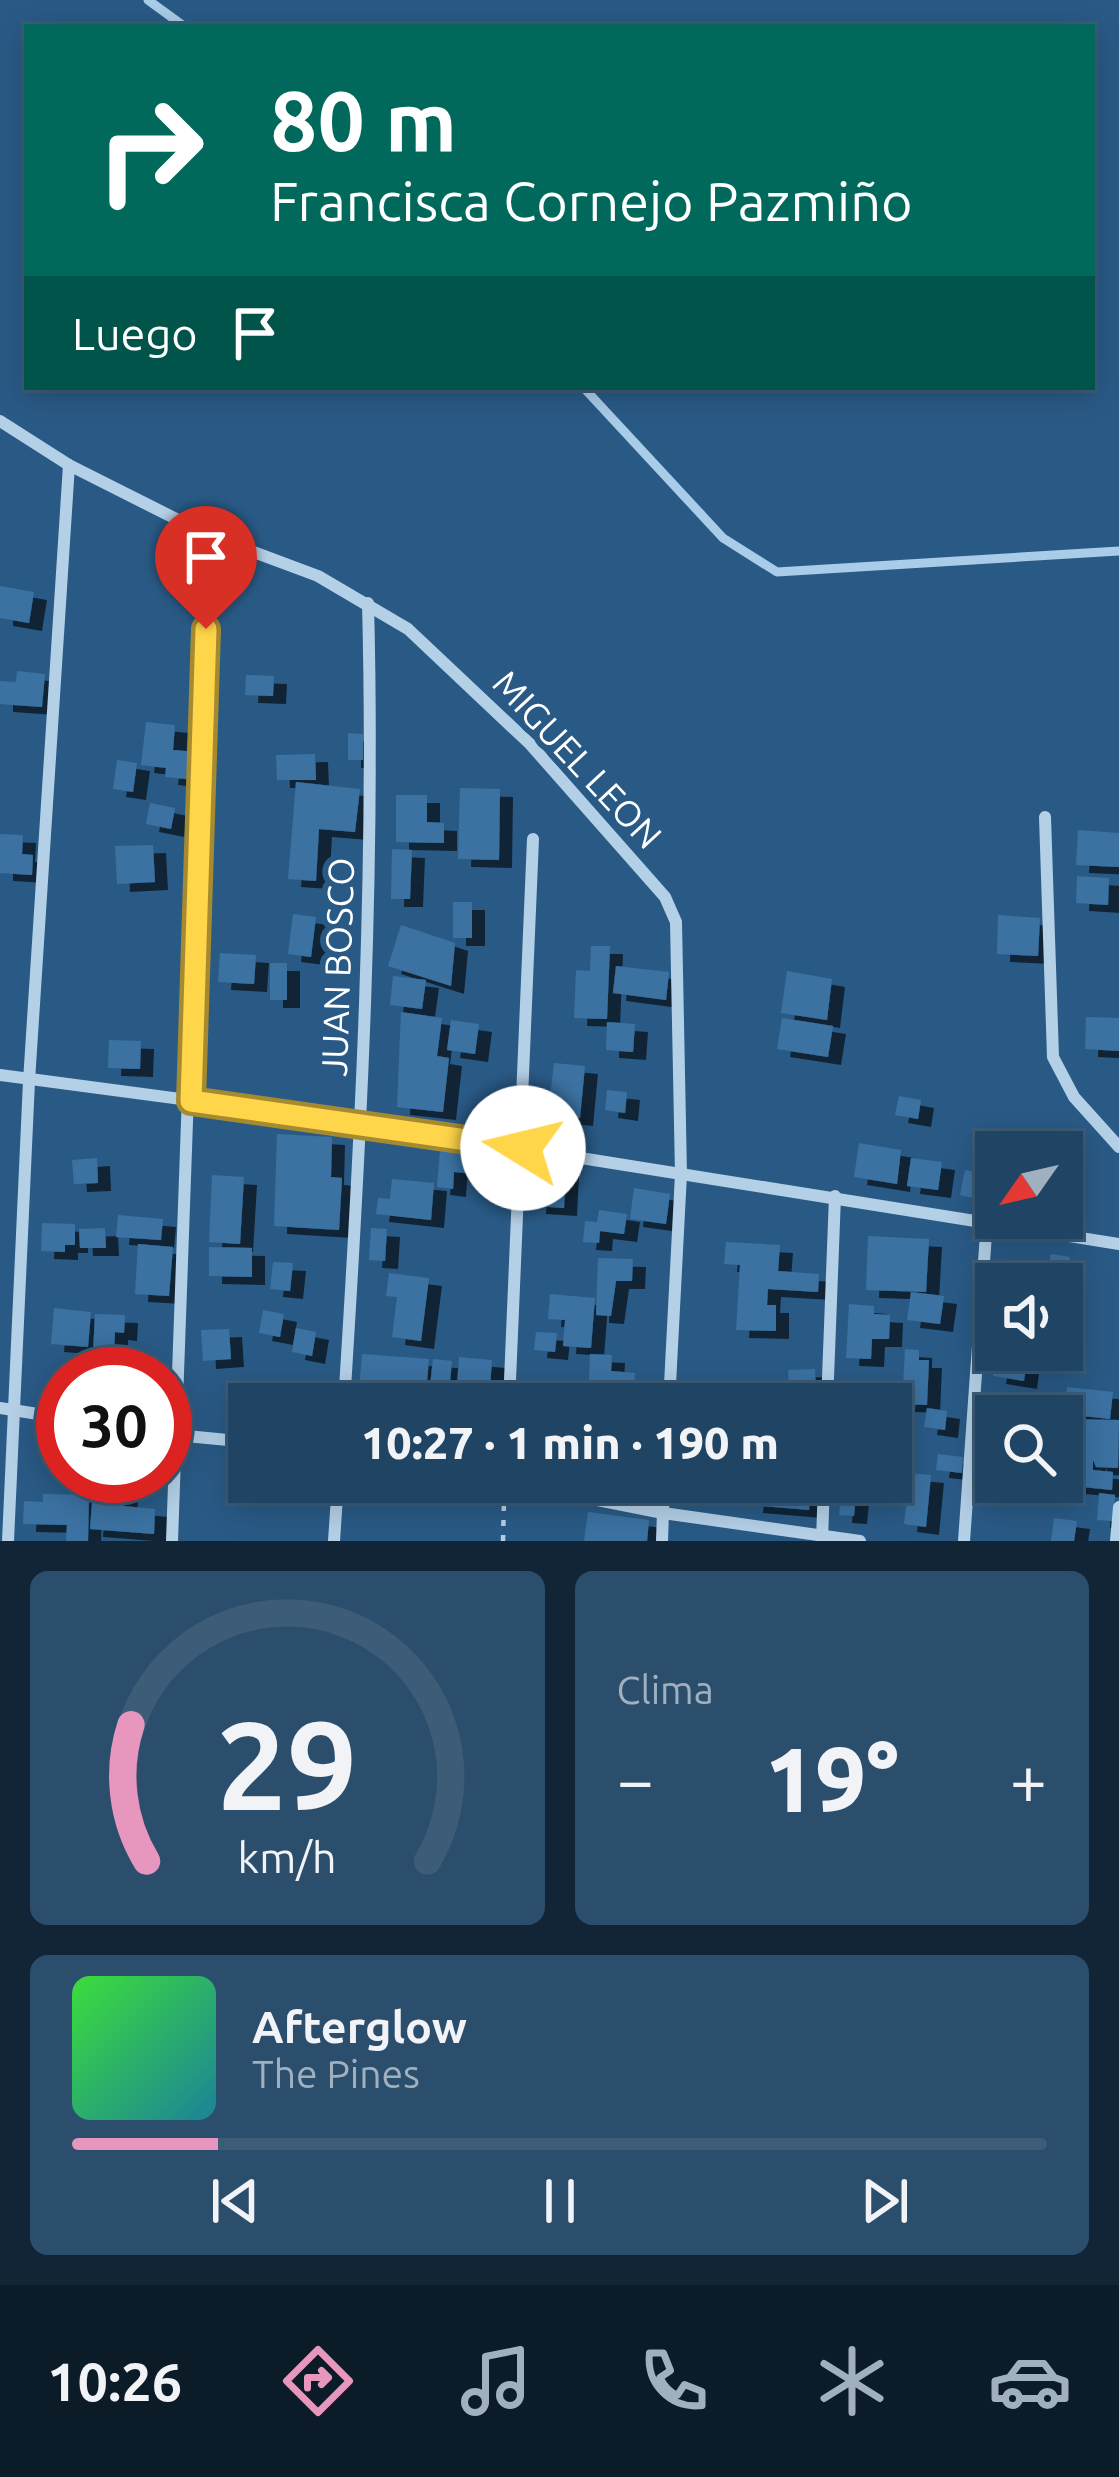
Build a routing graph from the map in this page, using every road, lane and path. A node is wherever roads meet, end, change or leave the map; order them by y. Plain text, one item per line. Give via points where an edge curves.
1 (0, 421) edge
2 (69, 464) junction
3 (208, 535) junction
4 (368, 603) junction
5 (1045, 817) dead end
6 (533, 839) dead end
7 (0, 1075) edge
8 (29, 1081) junction
9 (191, 1101) junction
10 (362, 1124) junction
11 (1119, 1147) edge
12 (523, 1148) junction
13 (681, 1174) junction
14 (835, 1196) junction
15 (975, 1218) edge
16 (1083, 1237) edge
17 (986, 1239) edge
18 (1119, 1244) edge
19 (176, 1347) edge
20 (345, 1383) edge
21 (510, 1383) edge
22 (669, 1383) edge
23 (828, 1383) edge
24 (8, 1409) edge
25 (192, 1437) edge
26 (228, 1440) edge
27 (172, 1503) edge
28 (337, 1503) edge
29 (504, 1503) edge
30 (609, 1503) edge
31 (663, 1503) edge
32 (823, 1503) edge
33 (1119, 1507) edge
34 (663, 1514) junction
35 (822, 1537) edge
36 (8, 1541) edge
37 (172, 1541) edge
38 (334, 1541) edge
39 (503, 1541) edge
40 (662, 1541) edge
41 (860, 1541) edge
42 (964, 1541) edge
43 (1116, 1541) edge

1 - 2 street, MIGUEL LEON
2 - 3 street, MIGUEL LEON
2 - 8 street
3 - 4 street, MIGUEL LEON
3 - 9 street
4 - 10 street, JUAN BOSCO via 373,801
4 - 13 street, MIGUEL LEON via 408,628 530,744 665,897 676,922
5 - 11 street via 1053,1057 1074,1097
6 - 12 street
7 - 8 street
8 - 9 street
8 - 24 street
9 - 10 street
9 - 19 street
10 - 12 street
10 - 20 street, JUAN BOSCO
12 - 13 street
12 - 21 street
13 - 14 street
13 - 22 street, MIGUEL LEON
14 - 15 street
14 - 23 street
16 - 18 street
17 - 42 street
24 - 36 street
25 - 26 street
27 - 37 street
28 - 38 street
29 - 39 path
30 - 34 street
31 - 34 street
32 - 35 street
33 - 43 street
34 - 35 street
34 - 40 street
35 - 41 street

